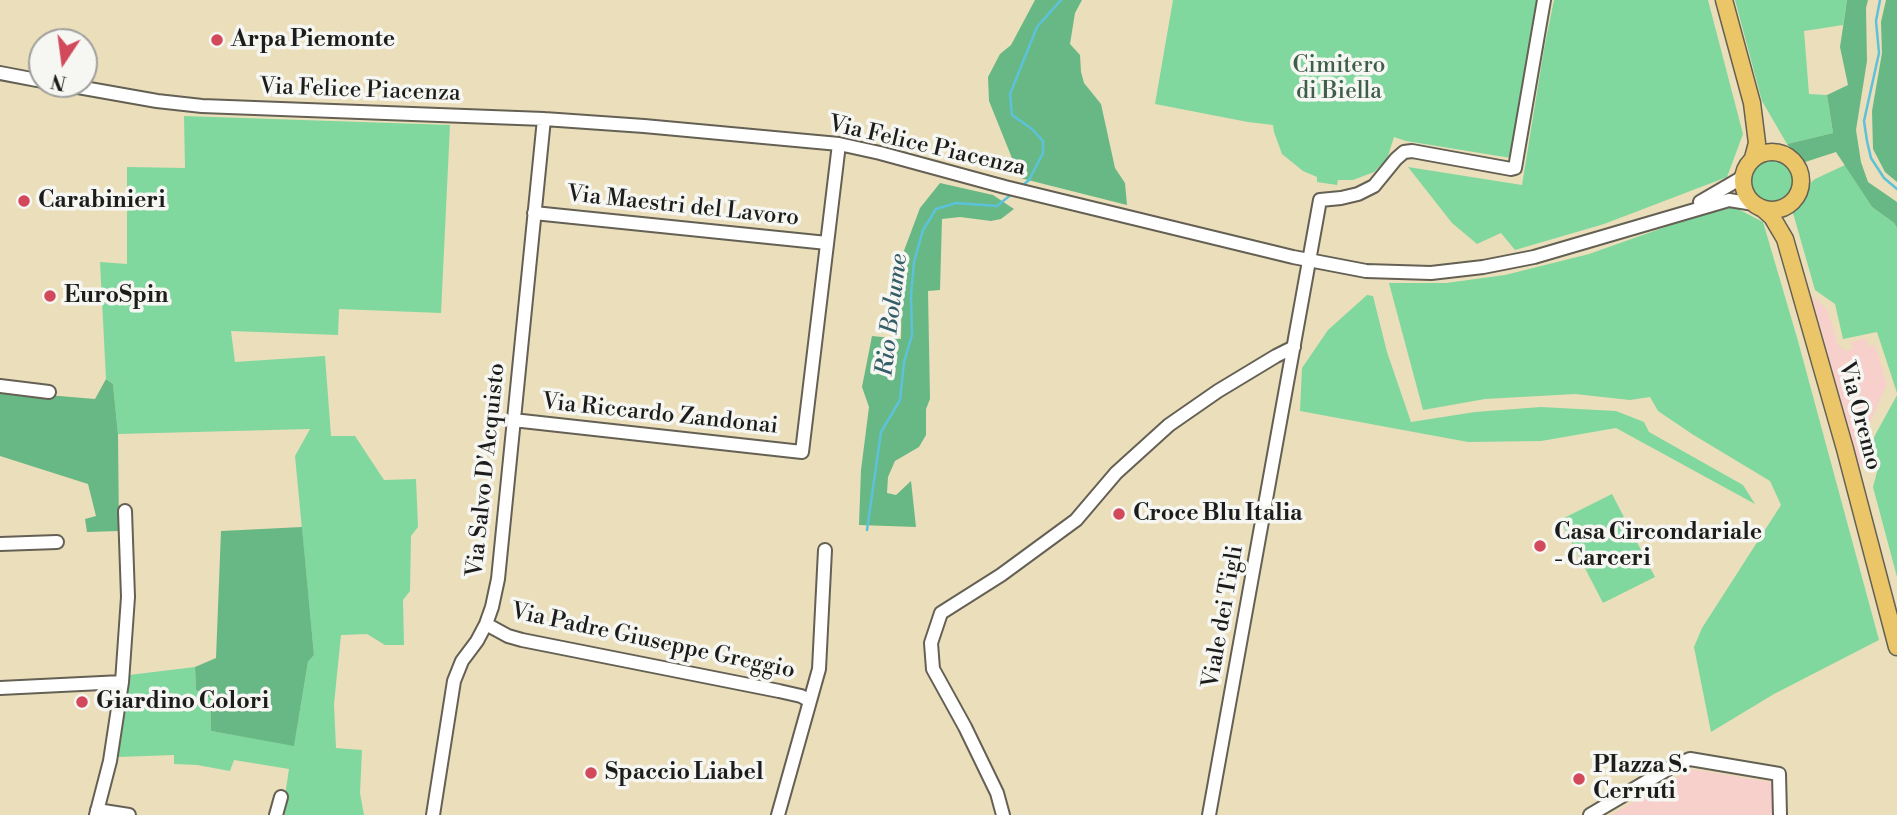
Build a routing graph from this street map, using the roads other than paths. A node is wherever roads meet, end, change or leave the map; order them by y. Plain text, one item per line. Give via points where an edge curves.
1 (1544, 0) edge
2 (1724, 0) edge
3 (0, 73) edge
4 (28, 78) edge
5 (98, 90) edge
6 (1752, 103) junction
7 (544, 119) junction
8 (839, 145) junction
9 (1777, 152) junction
10 (1754, 158) junction
11 (1743, 177) junction
12 (1787, 205) junction
13 (1758, 206) junction
14 (1685, 212) junction
15 (534, 213) junction
16 (1785, 239) junction
17 (827, 243) junction
18 (1309, 261) junction
19 (1294, 347) junction
20 (0, 386) edge
21 (49, 392) dead end
22 (513, 420) junction
23 (124, 511) dead end
24 (57, 542) dead end
25 (0, 544) edge
26 (825, 550) dead end
27 (486, 624) junction
28 (1897, 647) edge
29 (122, 682) junction
30 (0, 688) edge
31 (810, 701) junction
32 (281, 797) dead end
33 (96, 812) edge
34 (130, 815) edge
35 (276, 815) edge
36 (433, 815) edge
37 (778, 815) edge
38 (1003, 815) edge
39 (1209, 815) edge
40 (1590, 815) edge
41 (1780, 815) edge

1 - 18 street, Viale dei Tigli via 1516,168 1404,152 1374,186 1358,194 1320,200
2 - 6 main road
3 - 4 street
5 - 7 street, Via Felice Piacenza via 189,105
6 - 9 main road
6 - 10 main road via 1757,143
7 - 8 street, Via Felice Piacenza
7 - 15 street, Via Salvo D'Acquisto
8 - 17 street
8 - 18 street, Via Felice Piacenza
9 - 10 main road
9 - 12 main road via 1793,160 1801,176 1799,192
10 - 11 main road
11 - 13 main road via 1745,192
11 - 14 street, Via Felice Piacenza
12 - 13 main road via 1771,210
12 - 16 main road, Via Oremo
13 - 14 street, Via Felice Piacenza via 1729,200
13 - 16 main road, Via Oremo via 1772,217
14 - 18 street, Via Felice Piacenza via 1534,257 1483,267 1431,273 1366,271
15 - 17 street, Via Maestri del Lavoro
15 - 22 street, Via Salvo D'Acquisto
16 - 28 main road, Via Oremo
17 - 22 street, Via Riccardo Zandonai via 802,452
18 - 19 street, Viale dei Tigli
19 - 38 street via 1169,425 1116,472 1076,520 941,613 931,643 933,668 997,793
19 - 39 street, Viale dei Tigli
20 - 21 street
22 - 27 street, Via Salvo D'Acquisto via 498,579
23 - 29 street via 128,597
24 - 25 street
26 - 31 street via 819,668
27 - 31 street, Via Padre Giuseppe Greggio via 522,640
27 - 36 street, Via Salvo D'Acquisto via 454,681
29 - 30 street
29 - 33 street via 110,761
31 - 37 street
32 - 35 street
33 - 34 street
40 - 41 street via 1689,759 1779,775

